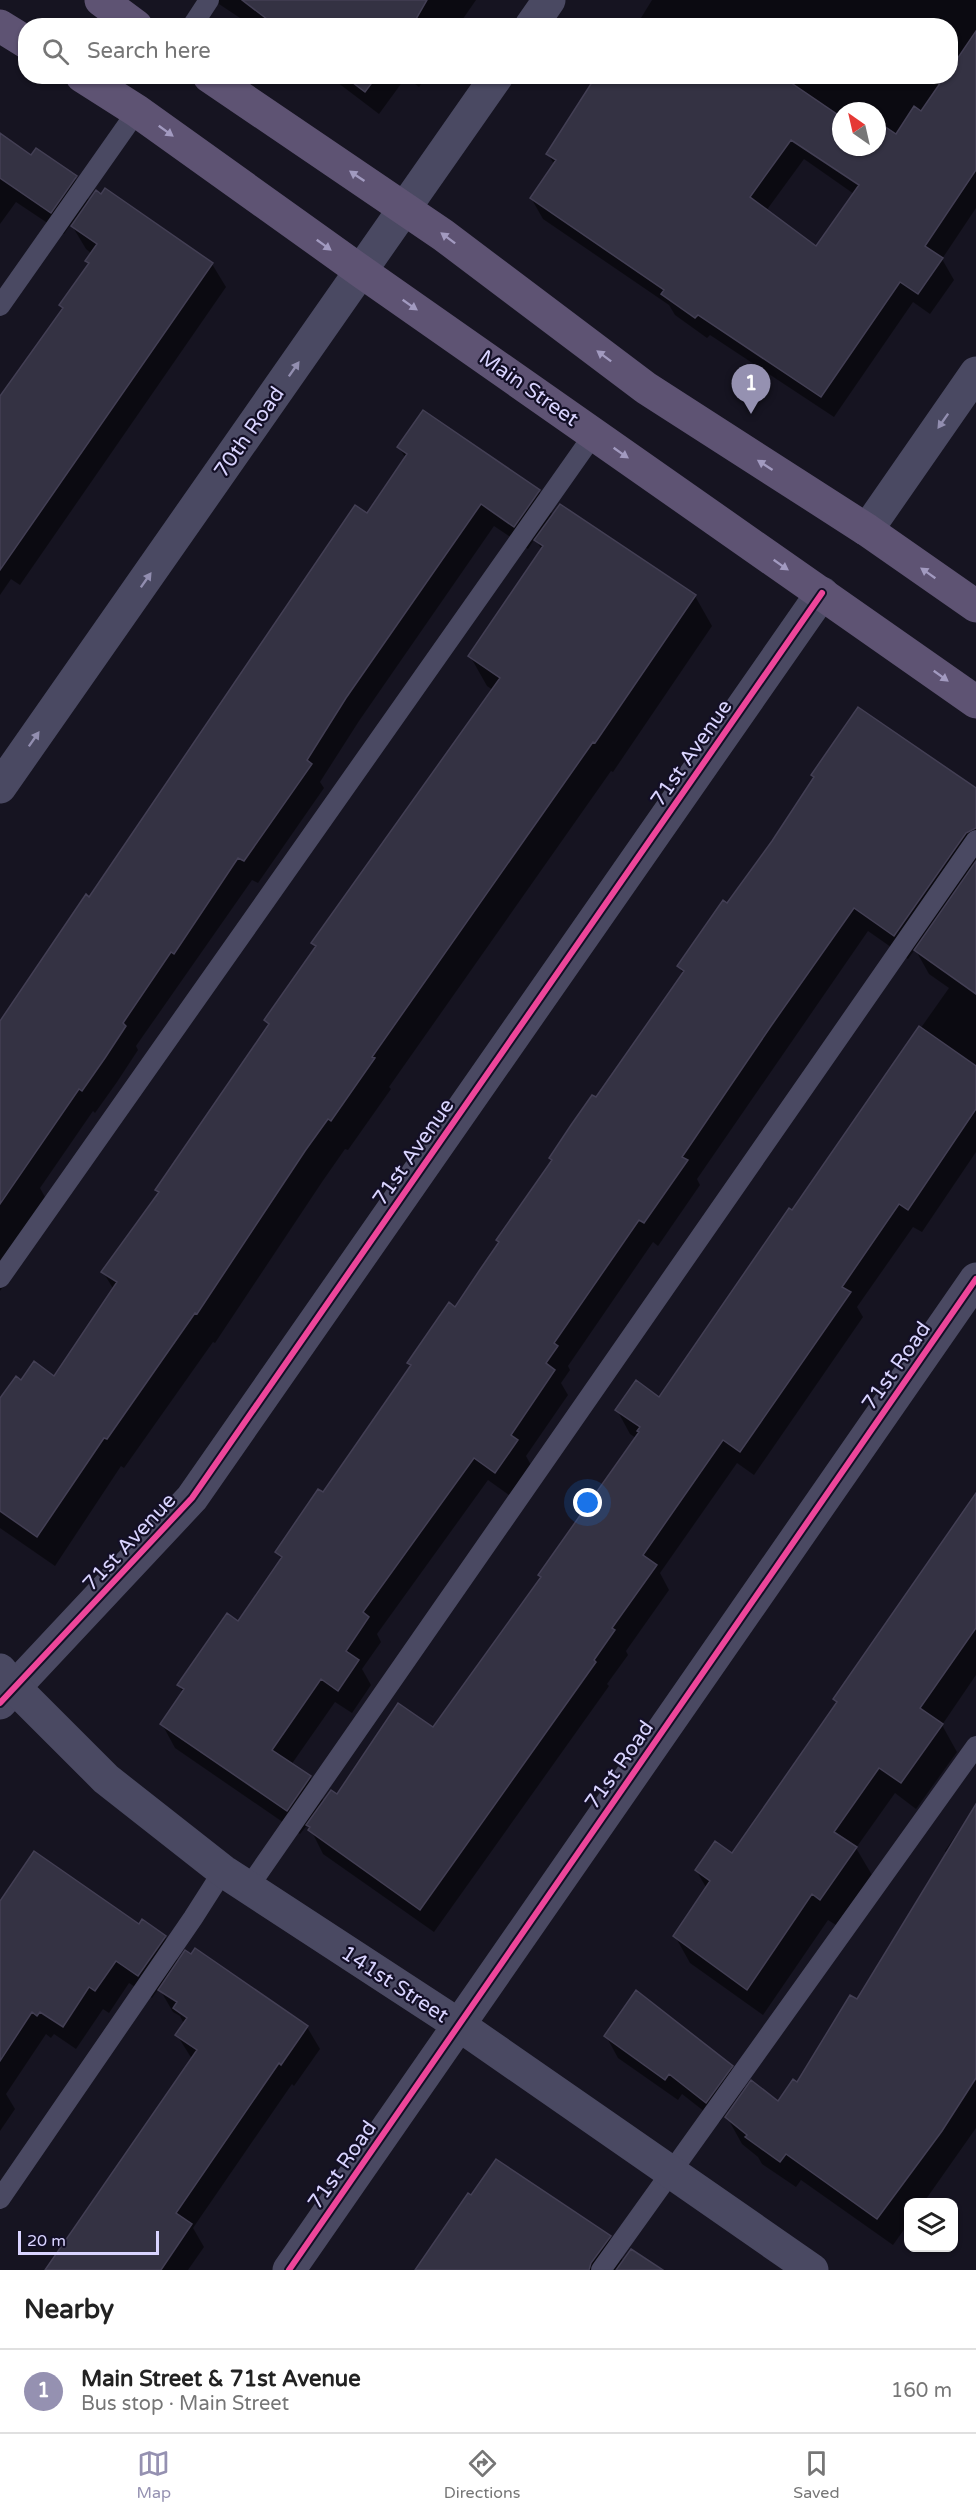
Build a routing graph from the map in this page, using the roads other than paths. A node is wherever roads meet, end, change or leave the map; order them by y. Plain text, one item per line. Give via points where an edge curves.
1 (101, 0) edge
2 (209, 0) edge
3 (549, 0) edge
4 (125, 18) edge
5 (197, 18) edge
6 (537, 18) edge
7 (0, 26) edge
8 (18, 37) edge
9 (95, 84) edge
10 (221, 84) edge
11 (491, 84) edge
12 (137, 111) junction
13 (405, 209) junction
14 (362, 272) junction
15 (0, 306) edge
16 (976, 373) edge
17 (594, 434) junction
18 (867, 530) junction
19 (822, 593) junction
20 (976, 606) edge
21 (976, 702) edge
22 (0, 787) edge
23 (976, 840) edge
24 (0, 1278) edge
25 (976, 1279) edge
26 (5, 1687) edge
27 (976, 1746) edge
28 (235, 1880) junction
29 (459, 2025) junction
30 (671, 2172) junction
31 (0, 2199) edge
32 (289, 2270) edge
33 (601, 2270) edge
34 (812, 2270) edge

1 - 4 main road
2 - 5 lane
3 - 6 street
7 - 8 main road
9 - 12 main road, Main Street
13 -> 10 main road
11 - 13 street, 70th Road
12 -> 14 main road, Main Street
12 - 15 lane
13 - 14 street, 70th Road
18 -> 13 main road via 646,388
14 -> 17 main road, Main Street
22 -> 14 street, 70th Road
16 -> 18 street
17 -> 19 main road, Main Street
17 - 24 lane
20 -> 18 main road
19 -> 21 main road, Main Street
19 - 26 street, 71st Avenue via 192,1498
23 - 28 lane
25 - 29 street, 71st Road
26 - 28 street, 141st Street via 106,1779
27 - 30 lane
28 - 29 street, 141st Street
28 - 31 lane via 187,1928
29 - 30 street, 141st Street
29 - 32 street, 71st Road
30 - 33 lane
30 - 34 street, 141st Street

